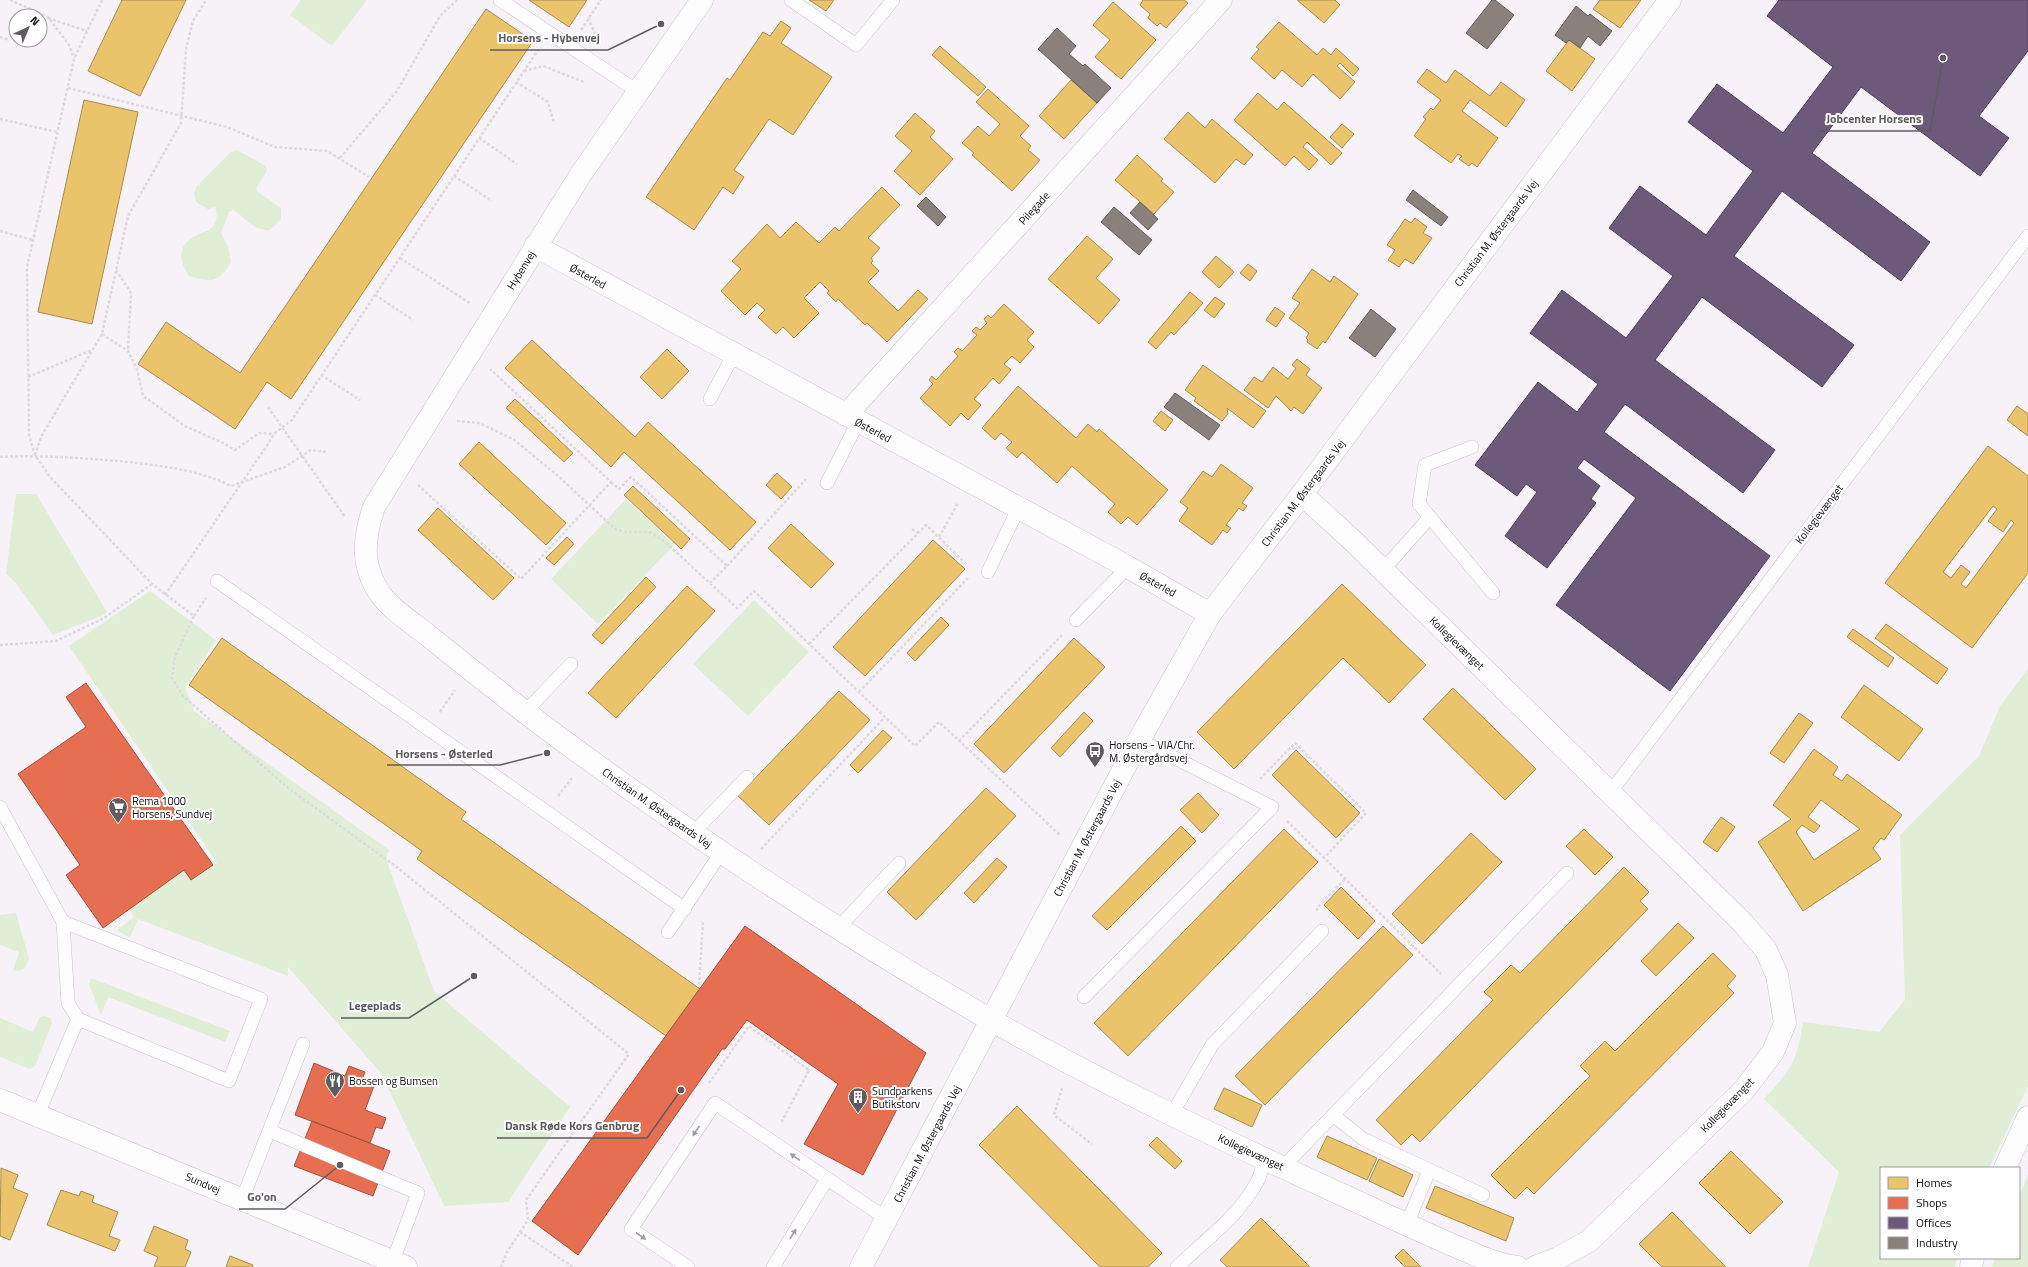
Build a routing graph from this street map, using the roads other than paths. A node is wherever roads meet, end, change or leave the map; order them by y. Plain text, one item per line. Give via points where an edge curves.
1 (500, 0) edge
2 (702, 0) edge
3 (791, 0) edge
4 (892, 0) edge
5 (1221, 0) edge
6 (1670, 0) edge
7 (637, 91) junction
8 (2028, 236) edge
9 (535, 246) junction
10 (734, 354) junction
11 (710, 399) dead end
12 (852, 418) junction
13 (1472, 447) dead end
14 (827, 483) dead end
15 (1302, 494) junction
16 (1018, 508) junction
17 (1430, 517) junction
18 (365, 552) joint
19 (1128, 567) junction
20 (1383, 570) junction
21 (988, 572) dead end
22 (217, 581) dead end
23 (1493, 593) dead end
24 (1210, 614) junction
25 (1076, 620) road end
26 (571, 664) dead end
27 (525, 712) junction
28 (1139, 740) junction
29 (747, 777) dead end
30 (1610, 792) junction
31 (0, 807) edge
32 (693, 833) junction
33 (721, 853) junction
34 (899, 863) dead end
35 (1567, 874) dead end
36 (685, 909) junction
37 (63, 922) junction
38 (839, 927) junction
39 (1322, 931) road end
40 (668, 932) dead end
41 (1084, 997) dead end
42 (78, 1019) junction
43 (991, 1020) junction
44 (303, 1044) dead end
45 (0, 1100) edge
46 (38, 1114) junction
47 (1172, 1114) junction
48 (1333, 1115) junction
49 (2028, 1117) edge
50 (270, 1131) junction
51 (1274, 1163) junction
52 (2005, 1167) edge
53 (1429, 1171) junction
54 (827, 1179) junction
55 (1483, 1195) dead end
56 (242, 1200) junction
57 (887, 1219) junction
58 (1406, 1224) junction
59 (400, 1264) edge
60 (688, 1267) edge
61 (773, 1267) edge
62 (861, 1267) edge
63 (1177, 1267) edge
64 (1513, 1267) edge
65 (1518, 1267) edge
66 (1535, 1267) edge

1 - 7 lane
2 - 7 street, Hybenvej
3 - 4 lane via 856,45
5 - 12 street, Pilegade
6 - 15 street, Christian M. Østergaards Vej
7 - 9 street, Hybenvej
8 - 30 lane, Kollegievænget
9 - 10 street, Østerled
9 - 18 street, Hybenvej via 374,507 366,528
10 - 11 lane
10 - 12 street, Østerled
12 - 14 lane
12 - 16 street, Østerled
13 - 17 lane via 1425,465 1419,504
15 - 20 street, Kollegievænget
15 - 24 street, Christian M. Østergaards Vej
16 - 19 street, Østerled
16 - 21 lane
17 - 20 lane
17 - 23 lane
18 - 27 street, Christian M. Østergaards Vej via 370,575 383,597 469,670
19 - 24 street, Østerled
19 - 25 lane
20 - 30 street, Kollegievænget
22 - 36 lane
24 - 28 street, Christian M. Østergaards Vej
26 - 27 lane
27 - 32 street, Christian M. Østergaards Vej
28 - 41 lane via 1272,807
28 - 43 street, Christian M. Østergaards Vej
29 - 32 lane
30 - 66 street, Kollegievænget via 1742,922 1766,950 1777,976 1784,1023 1773,1052 1744,1090 1589,1241
31 - 37 lane
32 - 33 street, Christian M. Østergaards Vej
33 - 36 lane
33 - 38 street, Christian M. Østergaards Vej
34 - 38 lane
35 - 48 lane
36 - 40 lane
37 - 42 lane via 68,1003
37 - 42 lane via 261,999 228,1081
38 - 43 street, Christian M. Østergaards Vej
39 - 47 lane via 1212,1046
42 - 46 lane
43 - 47 street, Kollegievænget
43 - 57 street, Christian M. Østergaards Vej
44 - 50 lane
45 - 46 street, Sundvej
46 - 56 street, Sundvej
47 - 51 street, Kollegievænget
48 - 51 lane
48 - 53 lane via 1363,1139
49 - 52 street
50 - 56 lane
50 - 59 lane via 418,1193
51 - 58 street, Kollegievænget
51 - 63 lane via 1247,1198
53 - 55 lane
53 - 58 lane
54 - 57 lane
54 -> 60 lane via 715,1103 631,1229
61 -> 54 lane
56 - 59 street, Sundvej
57 - 62 street, Christian M. Østergaards Vej
58 - 64 street, Kollegievænget via 1502,1266
64 - 65 street, Kollegievænget

